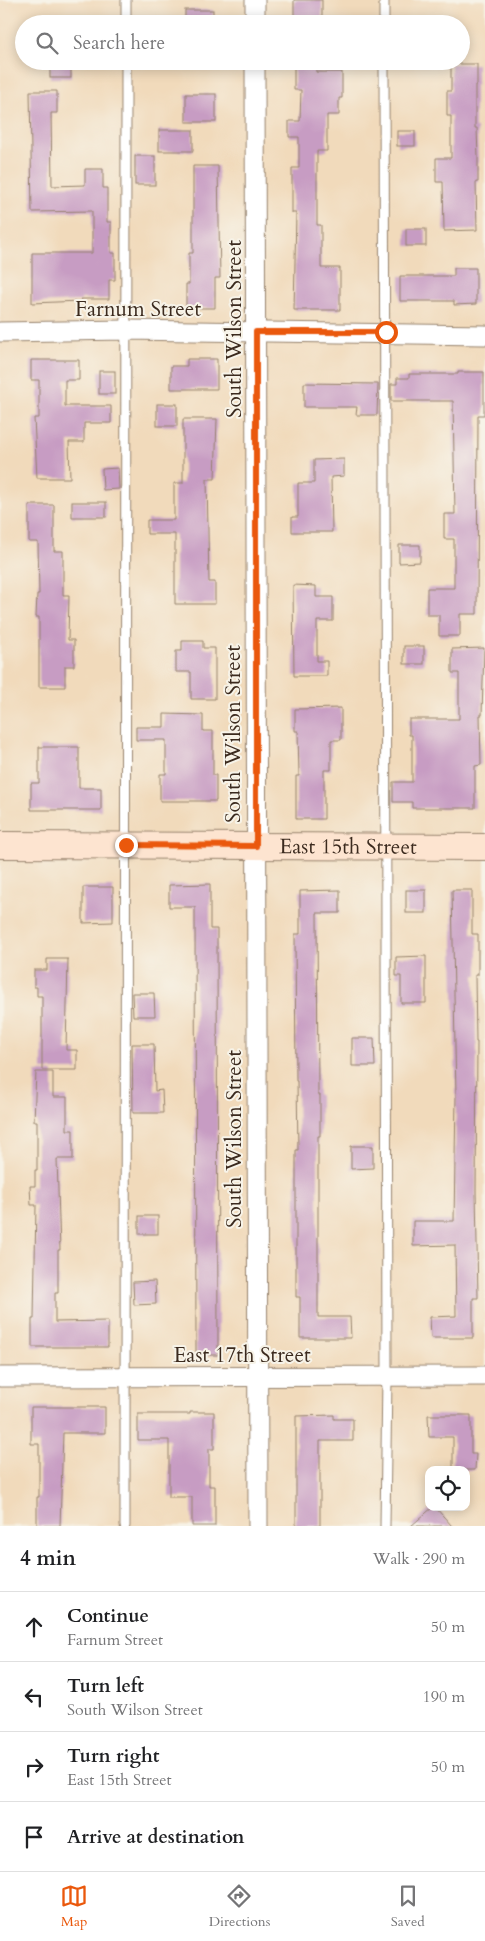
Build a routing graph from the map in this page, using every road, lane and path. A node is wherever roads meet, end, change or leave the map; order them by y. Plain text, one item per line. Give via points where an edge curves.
1 (126, 0) edge
2 (255, 0) edge
3 (384, 0) edge
4 (126, 15) edge
5 (255, 15) edge
6 (384, 15) edge
7 (126, 70) edge
8 (255, 70) edge
9 (384, 70) edge
10 (126, 330) junction
11 (0, 332) edge
12 (256, 332) junction
13 (386, 332) junction
14 (485, 334) edge
15 (0, 845) edge
16 (126, 845) junction
17 (256, 846) junction
18 (386, 847) junction
19 (485, 847) edge
20 (485, 1376) edge
21 (0, 1377) edge
22 (125, 1377) junction
23 (387, 1377) junction
24 (257, 1378) junction
25 (125, 1526) edge
26 (258, 1526) edge
27 (385, 1526) edge

1 - 4 lane
2 - 5 street
3 - 6 lane
7 - 10 lane
8 - 12 street, South Wilson Street
9 - 13 lane
10 - 11 street, Farnum Street
10 - 12 street, Farnum Street
10 - 16 lane
12 - 13 street, Farnum Street
12 - 17 street, South Wilson Street
13 - 14 street, Farnum Street
13 - 18 lane
15 - 16 main road, East 15th Street
16 - 17 main road, East 15th Street
16 - 22 lane
17 - 18 main road, East 15th Street
17 - 24 street, South Wilson Street
18 - 19 main road, East 15th Street
18 - 23 lane
20 - 23 street, East 17th Street
21 - 22 street, East 17th Street
22 - 24 street, East 17th Street
22 - 25 lane
23 - 24 street, East 17th Street
23 - 27 lane
24 - 26 street, South Wilson Street

